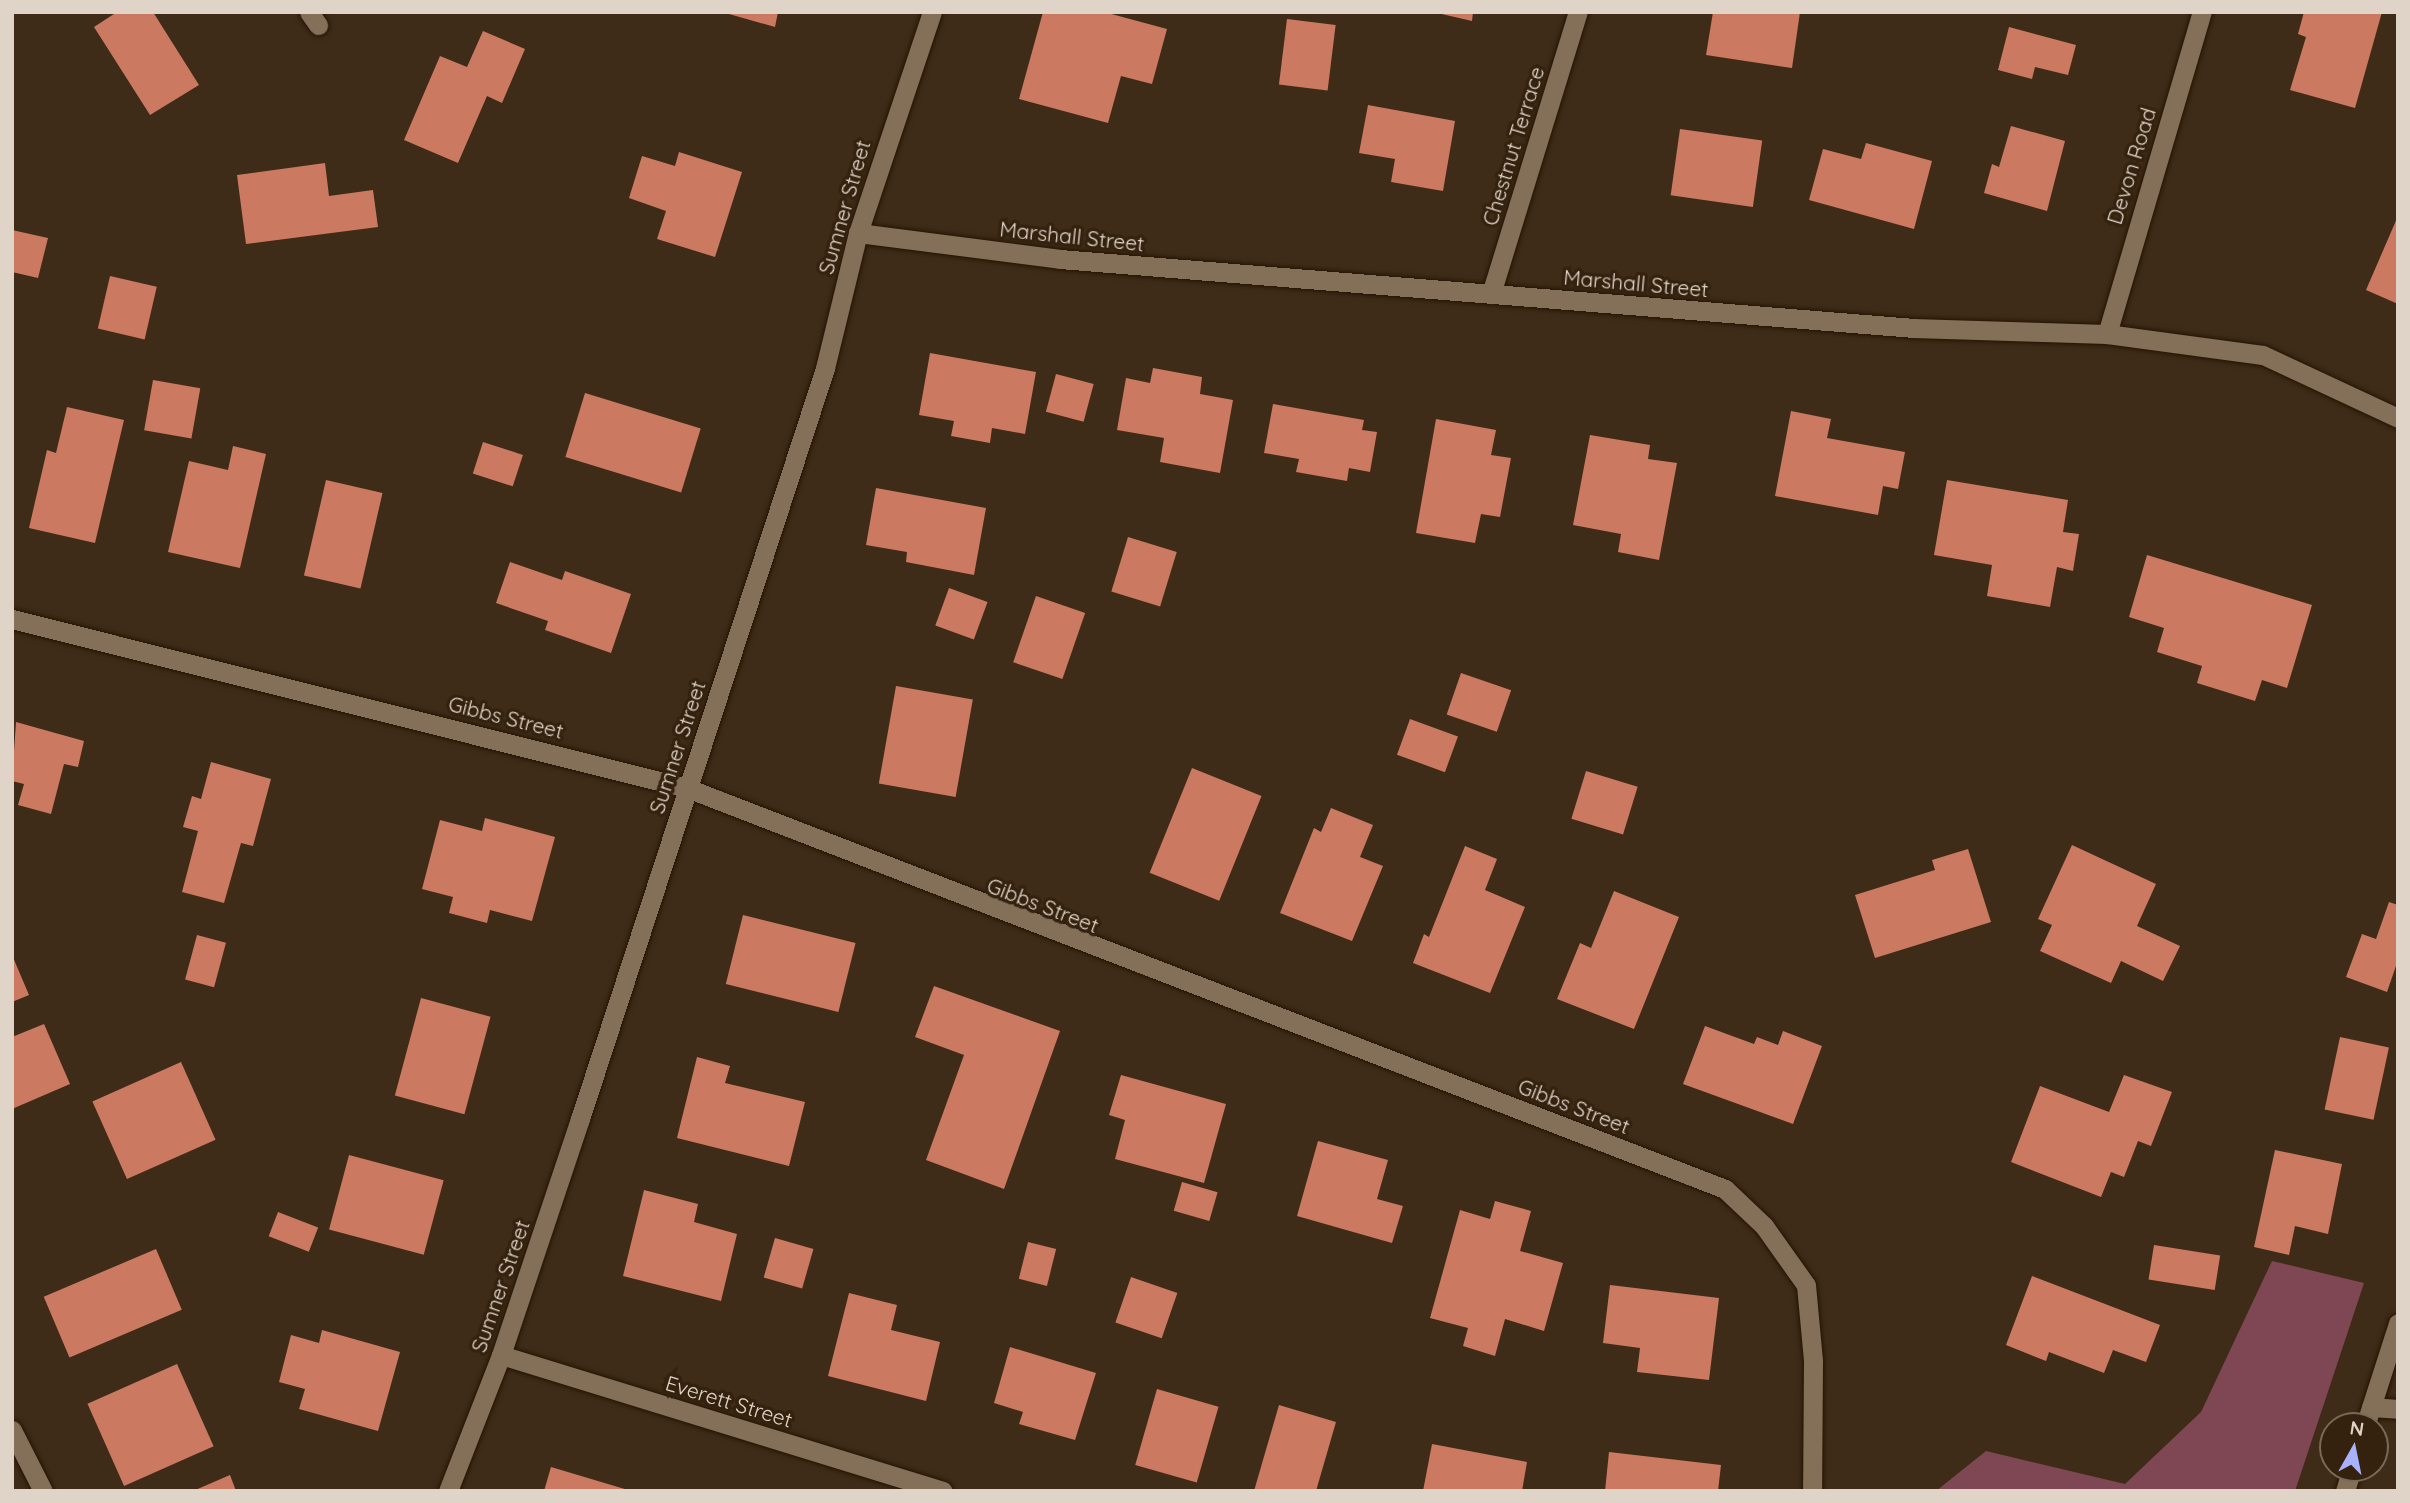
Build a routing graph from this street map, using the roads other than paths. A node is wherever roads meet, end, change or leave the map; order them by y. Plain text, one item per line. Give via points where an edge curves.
1 (932, 12) edge
2 (1578, 12) edge
3 (2202, 12) edge
4 (858, 233) junction
5 (1491, 294) junction
6 (2107, 334) junction
7 (2398, 418) edge
8 (12, 619) edge
9 (687, 788) junction
10 (2398, 1323) edge
11 (501, 1354) junction
12 (2371, 1407) junction
13 (2398, 1409) edge
14 (2369, 1412) edge
15 (12, 1430) edge
16 (43, 1491) edge
17 (448, 1491) edge
18 (943, 1491) edge
19 (1812, 1491) edge

1 - 4 street, Sumner Street
2 - 5 street, Chestnut Terrace
3 - 6 street, Devon Road
4 - 5 street, Marshall Street via 1060,259
4 - 9 street, Sumner Street via 825,368
5 - 6 street, Marshall Street via 1913,328
6 - 7 street, Marshall Street via 2263,355
8 - 9 street, Gibbs Street
9 - 11 street, Sumner Street
9 - 19 street, Gibbs Street via 1725,1189 1764,1226 1807,1285 1813,1361
10 - 12 street
11 - 17 street, Sumner Street
11 - 18 street, Everett Street
12 - 13 street
12 - 14 street
15 - 16 street

